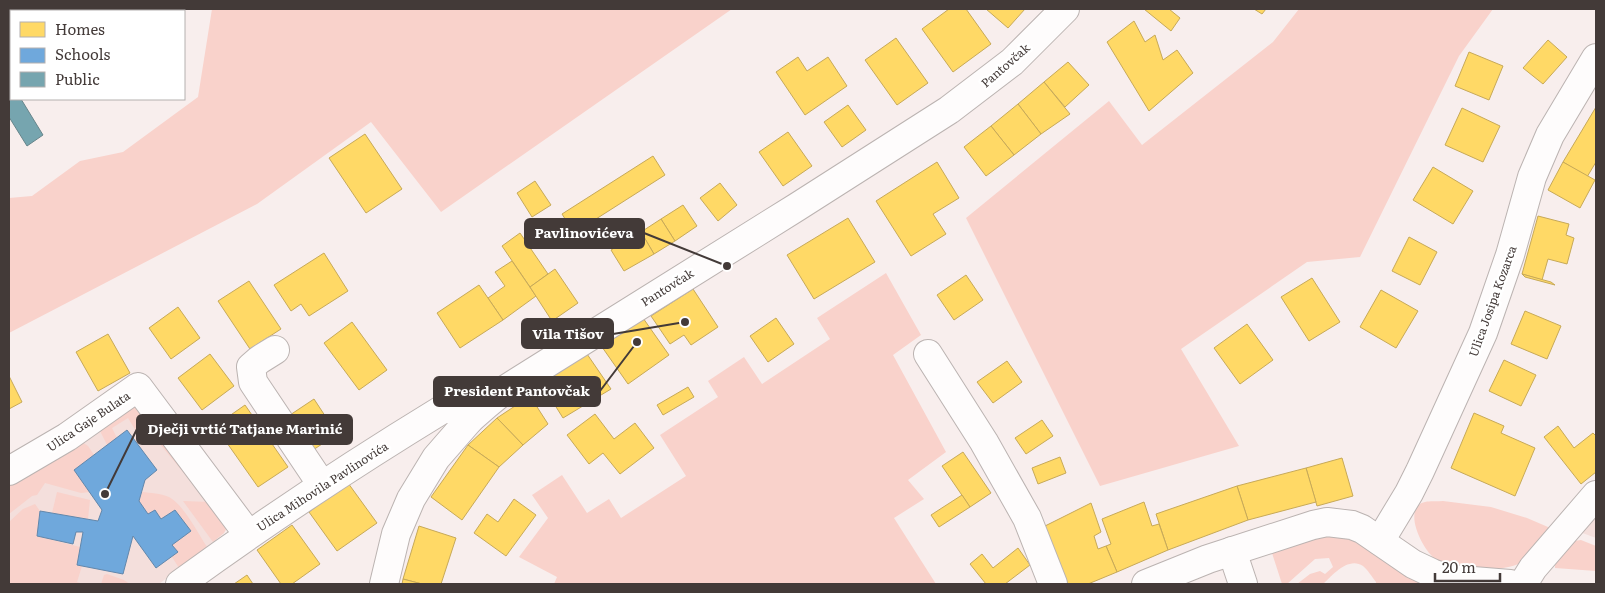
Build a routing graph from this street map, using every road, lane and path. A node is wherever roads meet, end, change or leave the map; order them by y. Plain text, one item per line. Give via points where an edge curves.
1 (1065, 9) edge
2 (1596, 58) edge
3 (275, 350) dead end
4 (928, 354) dead end
5 (470, 419) junction
6 (9, 471) edge
7 (322, 486) junction
8 (1594, 501) edge
9 (248, 534) junction
10 (1380, 541) junction
11 (1232, 551) junction
12 (180, 584) edge
13 (384, 584) edge
14 (1052, 584) edge
15 (1146, 584) edge
16 (1243, 584) edge
17 (1510, 584) edge
18 (1523, 584) edge

1 - 5 street, Pantovčak via 1012,62 949,110 503,391
2 - 10 street, Ulica Josipa Kozarca via 1550,136 1532,177 1483,333 1420,471
3 - 7 street via 251,367 253,382
4 - 14 street via 1027,518
5 - 7 street, Ulica Mihovila Pavlinovića via 455,409 443,409
5 - 13 street, Pantovčak via 436,458 411,499 396,534
6 - 9 street, Ulica Gaje Bulata via 67,437 138,387
7 - 9 street, Ulica Mihovila Pavlinovića
8 - 18 street via 1532,568
9 - 12 street, Ulica Mihovila Pavlinovića
10 - 11 street via 1352,525 1327,522
10 - 17 street via 1413,564 1448,579
11 - 15 street
11 - 16 street

